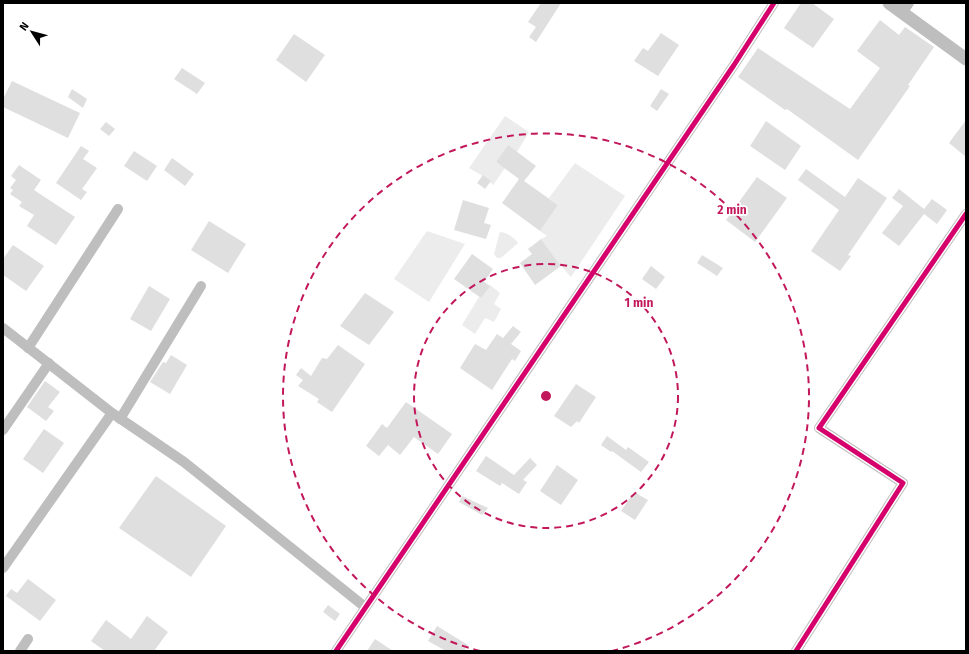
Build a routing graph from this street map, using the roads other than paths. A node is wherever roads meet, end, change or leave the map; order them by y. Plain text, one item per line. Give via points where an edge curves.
1 (774, 3) edge
2 (890, 3) edge
3 (905, 8) edge
4 (966, 59) edge
5 (118, 209) dead end
6 (966, 214) edge
7 (200, 286) dead end
8 (3, 328) edge
9 (28, 348) junction
10 (49, 363) junction
11 (112, 413) junction
12 (120, 419) junction
13 (3, 430) edge
14 (3, 568) edge
15 (365, 607) junction
16 (28, 639) dead end
17 (20, 651) edge
18 (336, 651) edge
19 (796, 651) edge

1 - 15 street
2 - 3 street
3 - 4 street
5 - 9 street
6 - 19 street via 819,428 903,483
7 - 12 street
8 - 9 street
9 - 10 street
10 - 11 street
10 - 13 street
11 - 12 street
11 - 14 street
12 - 15 street via 184,462
15 - 18 street
16 - 17 street

